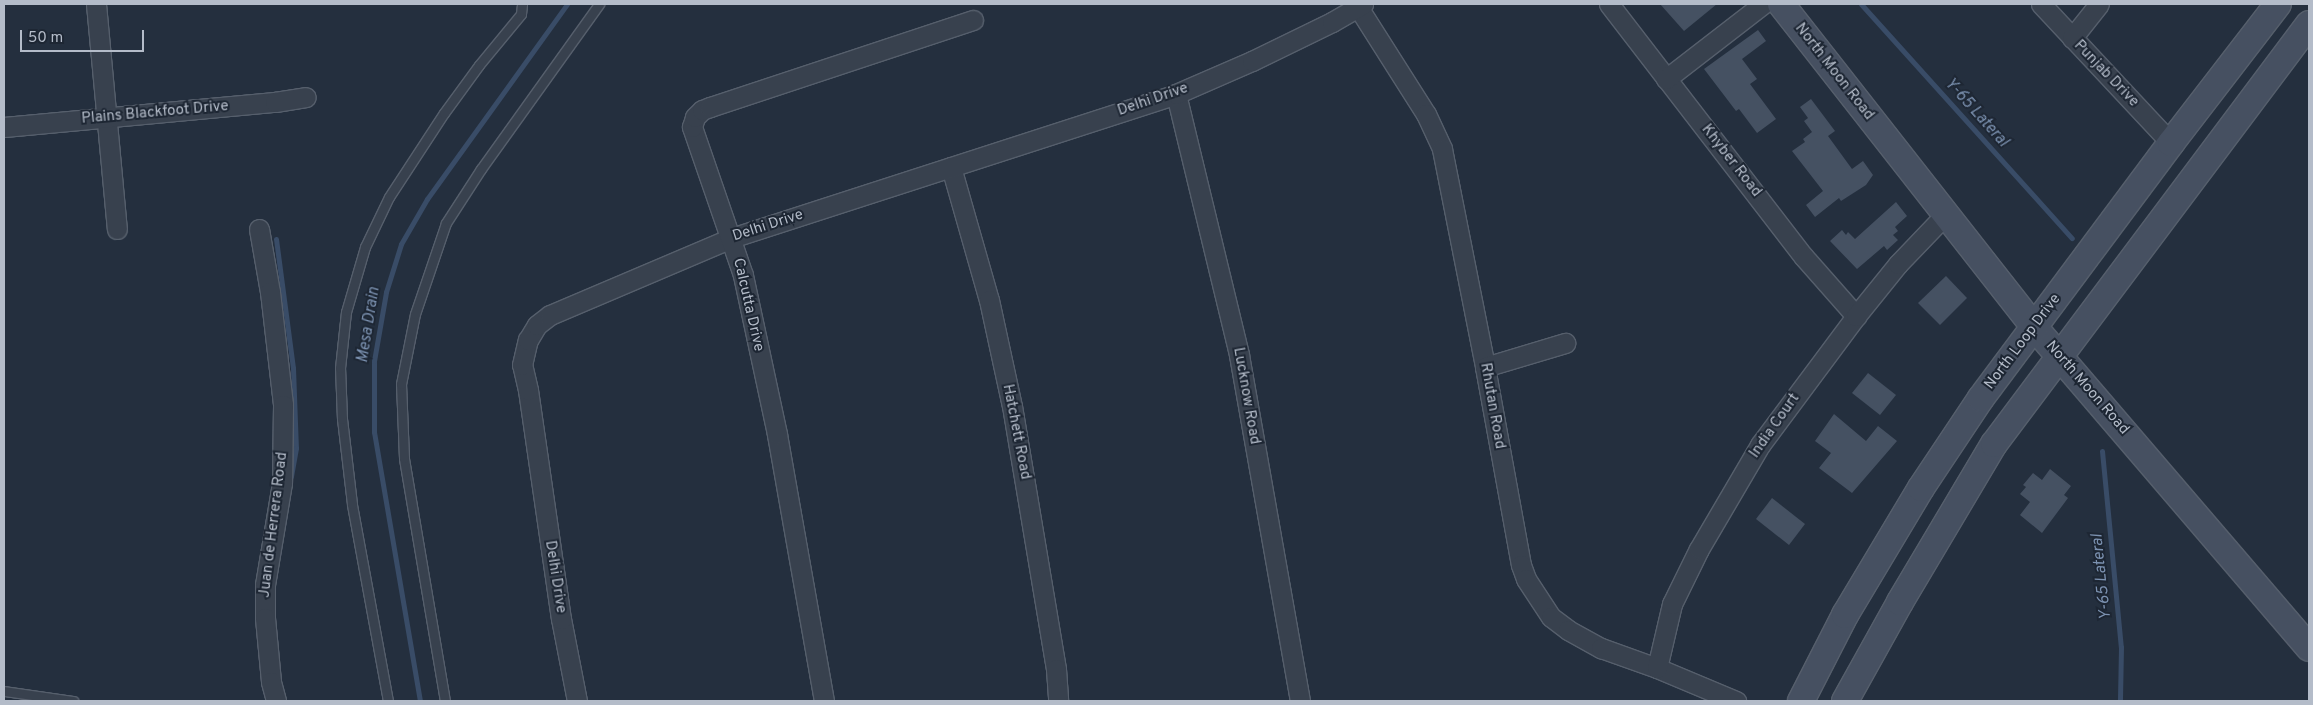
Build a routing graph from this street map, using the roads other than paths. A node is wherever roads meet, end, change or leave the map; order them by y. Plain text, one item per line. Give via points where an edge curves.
1 (96, 4) edge
2 (522, 4) edge
3 (599, 4) edge
4 (1609, 4) edge
5 (1763, 4) edge
6 (1781, 4) edge
7 (2041, 4) edge
8 (2100, 4) edge
9 (2278, 4) edge
10 (1361, 5) edge
11 (973, 20) dead end
12 (2309, 24) edge
13 (2072, 38) junction
14 (1666, 79) junction
15 (1176, 94) junction
16 (306, 97) dead end
17 (107, 117) junction
18 (4, 127) edge
19 (2171, 142) junction
20 (951, 167) junction
21 (1945, 215) junction
22 (117, 229) dead end
23 (259, 229) dead end
24 (731, 238) junction
25 (1856, 316) junction
26 (2035, 328) junction
27 (1565, 343) dead end
28 (2059, 355) junction
29 (1485, 367) junction
30 (2309, 648) edge
31 (1657, 668) junction
32 (4, 691) edge
33 (73, 701) edge
34 (276, 701) edge
35 (388, 701) edge
36 (445, 701) edge
37 (577, 701) edge
38 (824, 701) edge
39 (1058, 701) edge
40 (1300, 701) edge
41 (1736, 701) edge
42 (1801, 701) edge
43 (1845, 701) edge

1 - 17 street
2 - 35 lane via 521,14 461,89 388,196 365,247 346,312 340,368 342,419 353,513
3 - 36 lane via 446,223 415,314 401,384 404,458
4 - 14 street, Khyber Road
5 - 14 street
6 - 21 main road, North Moon Road
7 - 13 street, Punjab Drive
8 - 13 street
9 - 19 main road, North Loop Drive
10 - 15 street, Delhi Drive via 1252,61
10 - 29 street, Rhutan Road via 1426,114 1442,149
11 - 24 street, Calcutta Drive via 702,110 695,117 692,133
12 - 28 main road
13 - 19 street, Punjab Drive
14 - 25 street, Khyber Road via 1804,257
15 - 20 street, Delhi Drive
15 - 40 street, Lucknow Road via 1239,355
16 - 17 street, Plains Blackfoot Drive
17 - 18 street, Plains Blackfoot Drive
17 - 22 street
19 - 26 main road, North Loop Drive
20 - 24 street, Delhi Drive
20 - 39 street, Hatchett Road via 989,300 1012,406 1056,669
21 - 25 street, India Court via 1898,264
21 - 26 main road, North Moon Road
23 - 34 street, Juan de Herrera Road via 283,405 282,483 265,585 271,682
24 - 37 street, Delhi Drive via 550,315 537,325 523,355 561,619
24 - 38 street, Calcutta Drive via 744,275 775,425
25 - 31 street, India Court via 1760,445 1723,506 1672,604
26 - 28 main road, North Moon Road
26 - 42 main road, North Loop Drive via 1981,398 1921,488 1844,615
27 - 29 street
28 - 30 main road, North Moon Road
28 - 43 main road via 1994,444
29 - 31 street, Rhutan Road via 1521,565 1538,601 1568,630 1601,648
31 - 41 street, Rhutan Road
32 - 33 lane

